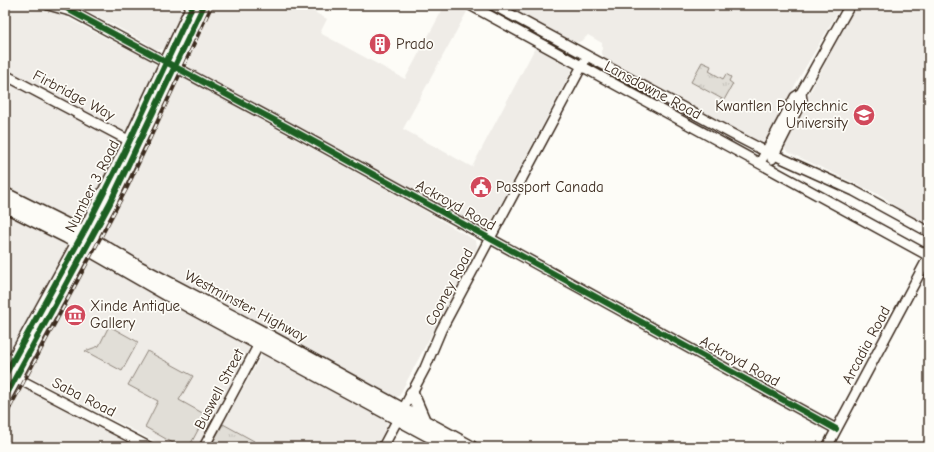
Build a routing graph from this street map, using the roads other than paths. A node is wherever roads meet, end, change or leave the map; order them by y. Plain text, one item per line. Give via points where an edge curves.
1 (48, 5) edge
2 (63, 5) edge
3 (193, 5) edge
4 (204, 5) edge
5 (470, 5) edge
6 (493, 5) edge
7 (850, 5) edge
8 (71, 11) junction
9 (587, 56) junction
10 (170, 65) junction
11 (582, 67) junction
12 (5, 75) edge
13 (130, 141) junction
14 (770, 153) junction
15 (764, 165) junction
16 (5, 194) edge
17 (5, 206) edge
18 (929, 232) edge
19 (490, 238) junction
20 (84, 241) junction
21 (929, 256) edge
22 (259, 344) junction
23 (8, 374) edge
24 (412, 392) junction
25 (5, 397) edge
26 (401, 414) junction
27 (424, 421) junction
28 (836, 429) junction
29 (150, 447) edge
30 (204, 447) edge
31 (383, 447) edge
32 (450, 447) edge
33 (471, 447) edge
34 (827, 447) edge

1 - 8 street, Ackroyd Road
2 - 8 street, Ackroyd Road
3 - 10 main road, Number 3 Road
4 - 10 main road, Number 3 Road
5 - 11 street, Lansdowne Road
6 - 9 street, Lansdowne Road
7 - 14 street via 801,93 802,100
8 - 10 street, Ackroyd Road
9 - 11 street, Cooney Road
9 - 14 street, Lansdowne Road
10 - 13 main road, Number 3 Road
10 - 19 street, Ackroyd Road
10 - 20 main road, Number 3 Road via 118,186
11 - 15 street, Lansdowne Road
11 - 19 street, Cooney Road
12 - 13 street, Firbridge Way
13 - 20 main road, Number 3 Road
14 - 15 street
14 - 18 street, Lansdowne Road via 854,192
15 - 21 street, Lansdowne Road
16 - 20 main road, Westminster Highway
17 - 20 main road, Westminster Highway
19 - 24 street, Cooney Road via 441,330
19 - 28 street, Ackroyd Road
20 - 22 main road, Westminster Highway
20 - 23 main road, Number 3 Road
20 - 26 main road, Westminster Highway via 242,321
21 - 28 street, Arcadia Road
22 - 26 main road, Westminster Highway
22 - 30 street, Buswell Street
23 - 25 main road, Number 3 Road
23 - 29 street, Saba Road
24 - 26 street, Cooney Road
24 - 27 main road
26 - 27 main road, Westminster Highway
26 - 31 street, Cooney Road
26 - 32 main road, Westminster Highway
27 - 33 main road, Westminster Highway
28 - 34 street, Arcadia Road

